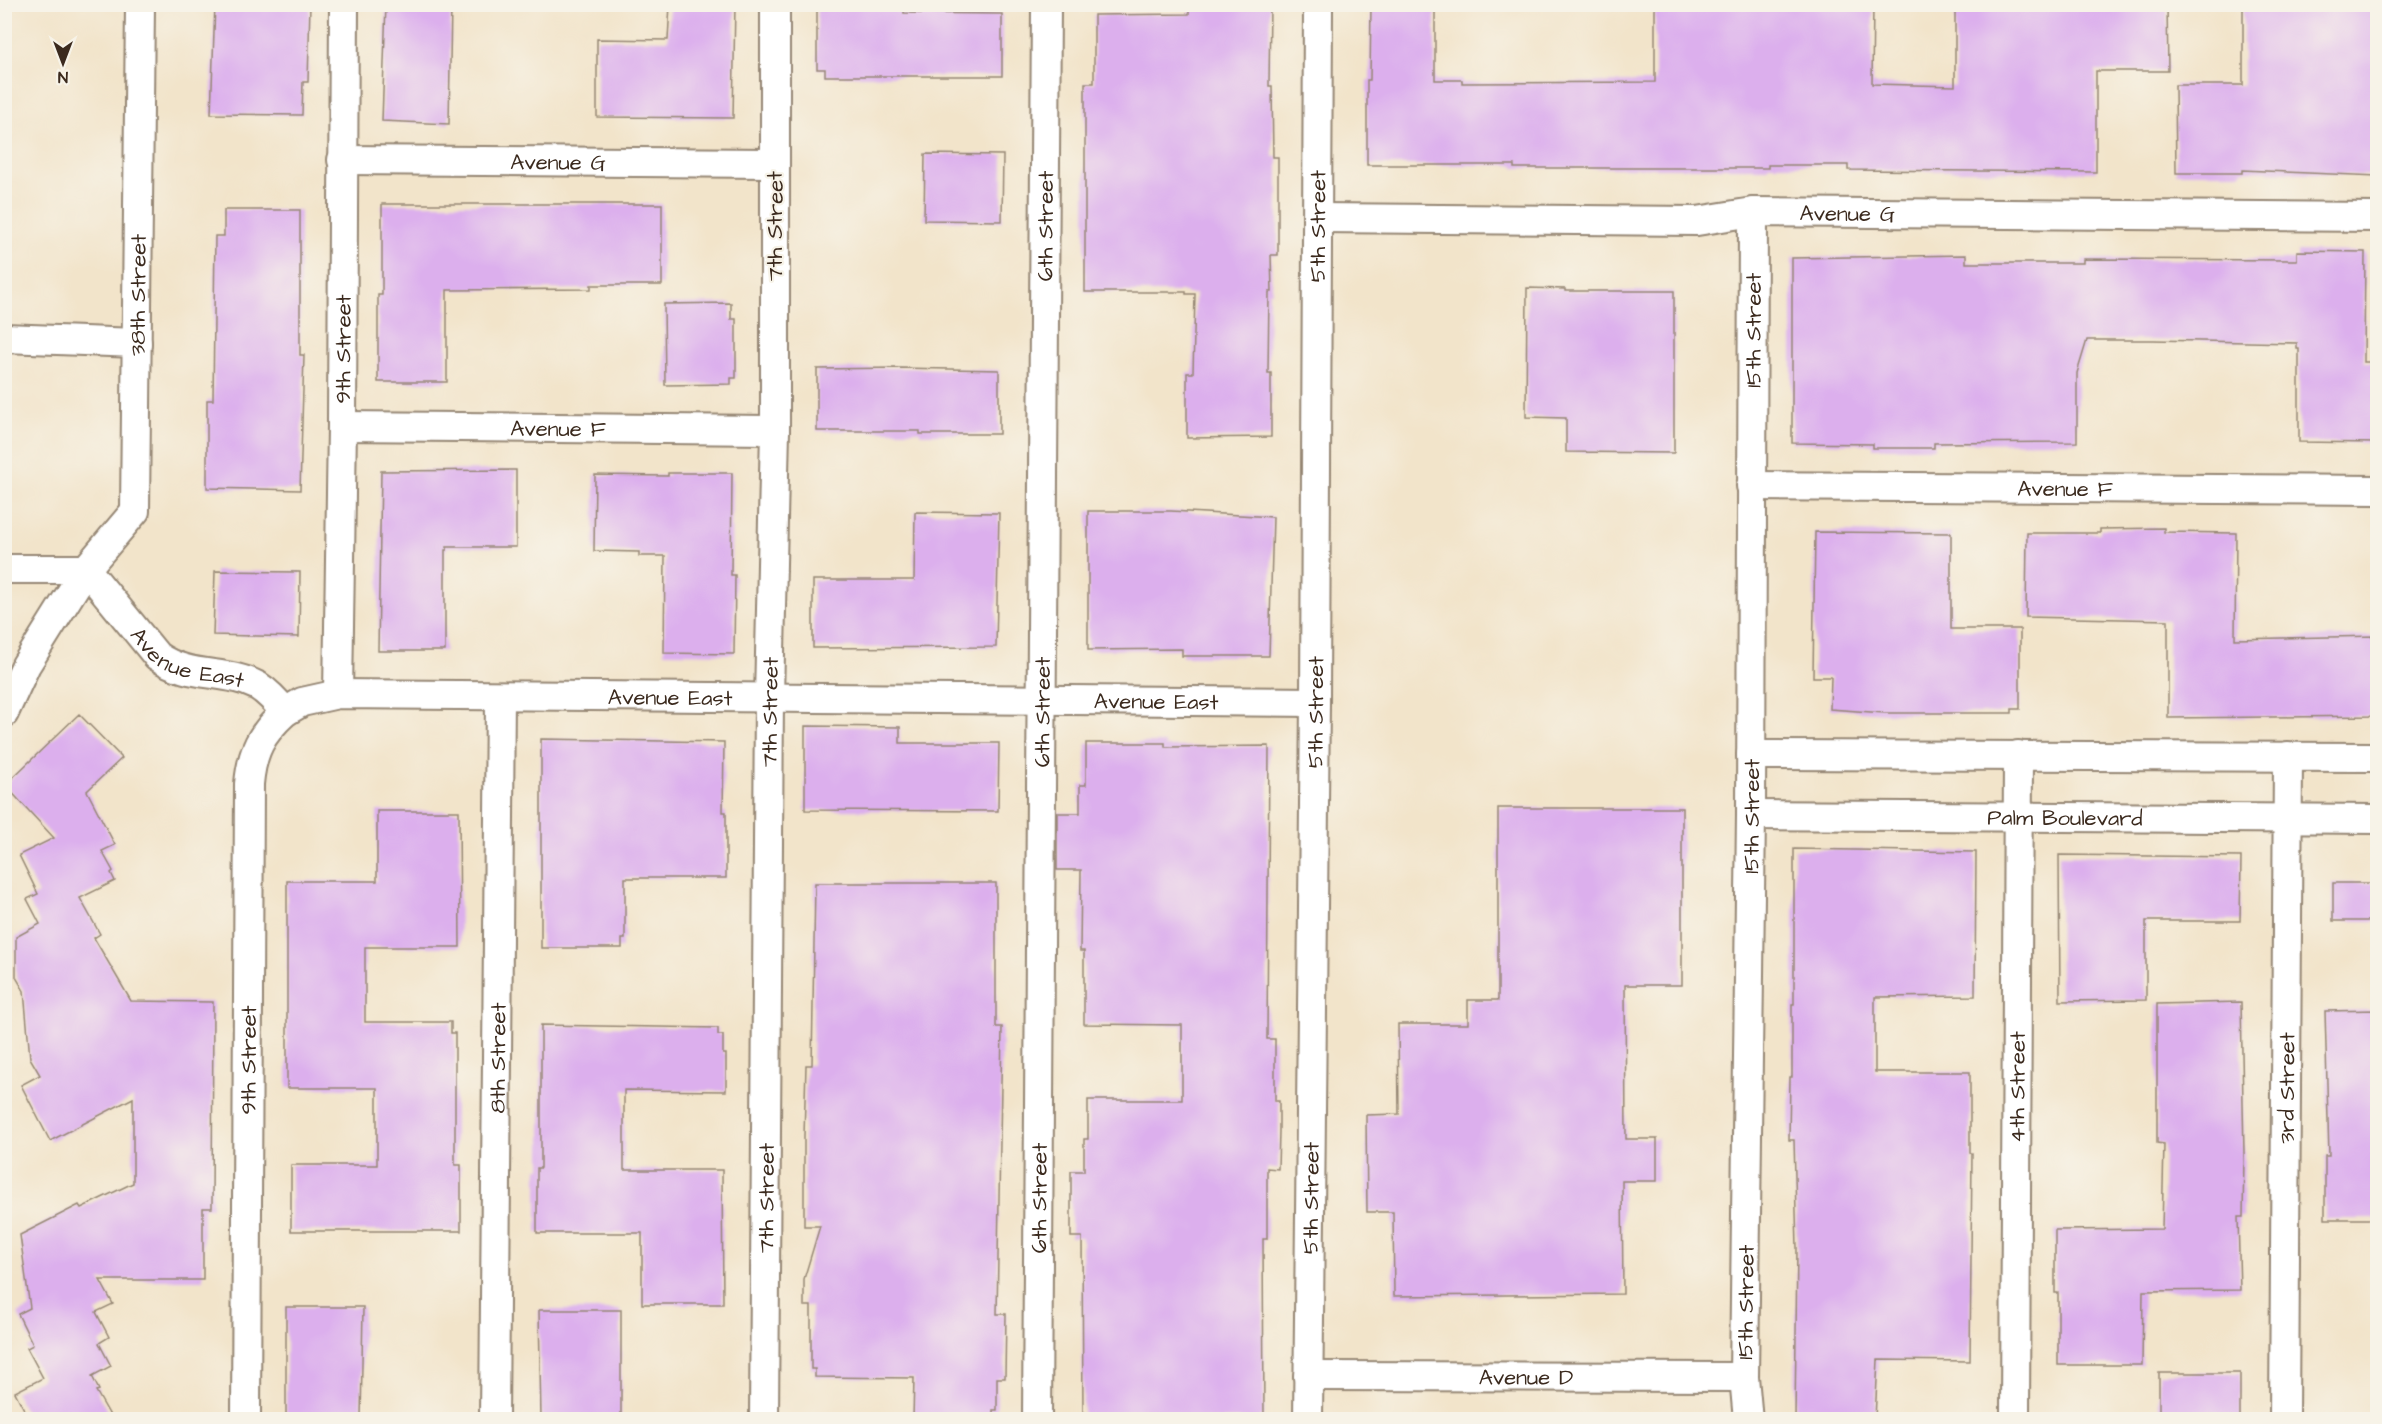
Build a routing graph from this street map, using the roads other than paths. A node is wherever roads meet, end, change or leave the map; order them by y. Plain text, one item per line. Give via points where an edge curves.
1 (140, 4) edge
2 (344, 4) edge
3 (775, 4) edge
4 (1046, 4) edge
5 (1318, 4) edge
6 (342, 160) junction
7 (774, 163) junction
8 (1753, 212) junction
9 (2378, 217) edge
10 (1317, 218) junction
11 (4, 338) edge
12 (137, 343) junction
13 (342, 426) junction
14 (775, 430) junction
15 (1751, 486) junction
16 (2378, 490) edge
17 (4, 569) edge
18 (86, 569) junction
19 (338, 694) junction
20 (500, 696) junction
21 (769, 698) junction
22 (1042, 700) junction
23 (1316, 702) junction
24 (285, 712) junction
25 (4, 713) edge
26 (1751, 754) junction
27 (2018, 755) junction
28 (2289, 756) junction
29 (2378, 757) edge
30 (1751, 815) junction
31 (2018, 818) junction
32 (2289, 819) junction
33 (2378, 819) edge
34 (1308, 1376) junction
35 (1744, 1377) junction
36 (246, 1419) edge
37 (494, 1419) edge
38 (764, 1419) edge
39 (1037, 1419) edge
40 (1308, 1419) edge
41 (1748, 1419) edge
42 (2015, 1419) edge
43 (2284, 1419) edge

1 - 12 lane, 38th Street
2 - 6 lane, 9th Street
3 - 7 lane, 7th Street
4 - 22 lane, 6th Street
5 - 10 lane, 5th Street
6 - 7 lane, Avenue G
6 - 13 lane, 9th Street
7 - 14 lane, 7th Street
8 - 9 lane, Avenue G
8 - 10 lane, Avenue G via 1697,220
8 - 15 lane, 15th Street
10 - 23 lane, 5th Street
11 - 12 lane
12 - 18 lane, 38th Street via 135,511
13 - 14 lane, Avenue F
13 - 19 lane, 9th Street
14 - 21 lane, 7th Street
15 - 16 lane, Avenue F
15 - 26 lane, 15th Street
17 - 18 lane
18 - 24 lane, Avenue East via 157,657 184,670 242,680 272,697
18 - 25 lane, 38th Street via 26,665
19 - 20 lane, Avenue East
19 - 24 lane, Avenue East via 302,702
20 - 21 lane, Avenue East
20 - 37 lane, 8th Street
21 - 22 lane, Avenue East
21 - 38 lane, 7th Street
22 - 23 lane, Avenue East
22 - 39 lane, 6th Street
23 - 34 lane, 5th Street
24 - 36 lane, 9th Street via 259,742 251,760 249,784
26 - 27 lane
26 - 30 lane, 15th Street
27 - 28 lane
27 - 31 lane, 4th Street
28 - 29 lane
28 - 32 lane, 3rd Street
30 - 31 lane, Palm Boulevard
30 - 35 lane, 15th Street
31 - 32 lane, Palm Boulevard
31 - 42 lane, 4th Street
32 - 33 lane, Palm Boulevard
32 - 43 lane, 3rd Street
34 - 35 lane, Avenue D
34 - 40 lane, 5th Street
35 - 41 lane, 15th Street

